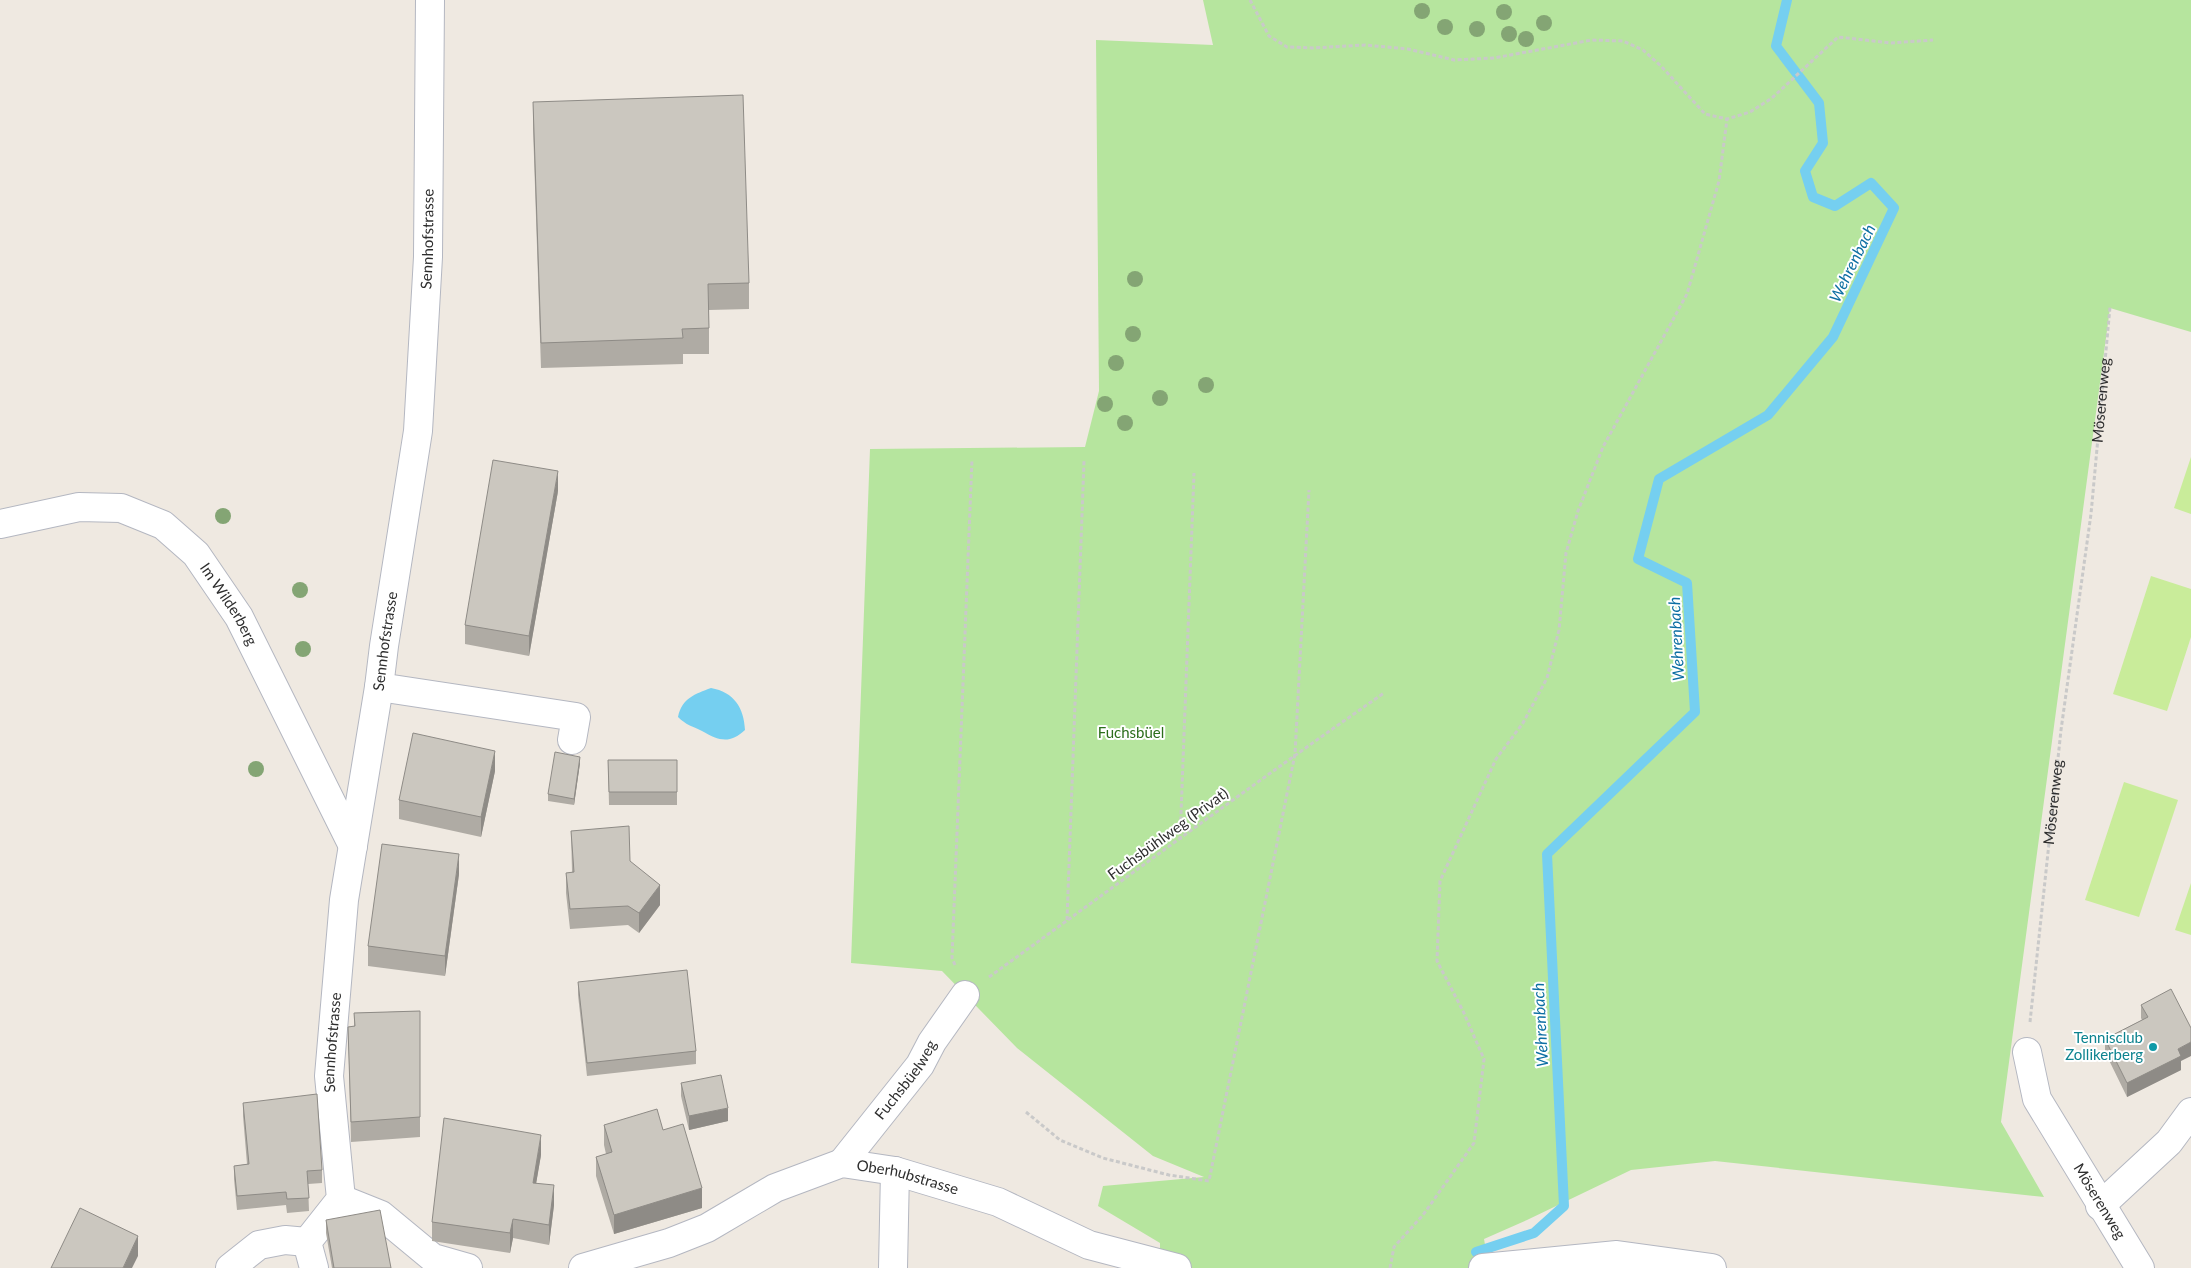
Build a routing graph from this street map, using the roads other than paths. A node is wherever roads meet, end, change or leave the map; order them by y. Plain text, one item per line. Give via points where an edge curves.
1 (430, 0) edge
2 (0, 524) edge
3 (380, 687) junction
4 (572, 740) dead end
5 (353, 846) junction
6 (965, 995) road end
7 (2027, 1052) road end
8 (2191, 1112) edge
9 (842, 1163) junction
10 (895, 1170) junction
11 (340, 1199) junction
12 (2100, 1206) junction
13 (306, 1242) junction
14 (230, 1268) edge
15 (314, 1268) edge
16 (468, 1268) edge
17 (583, 1268) edge
18 (893, 1268) edge
19 (1177, 1268) edge
20 (1483, 1268) edge
21 (1712, 1268) edge
22 (2140, 1268) edge

1 - 3 street, Sennhofstrasse via 428,256 418,431
2 - 5 street, Im Wilderberg via 79,507 121,508 163,524 196,554 239,617
3 - 4 street via 576,717
3 - 5 street, Sennhofstrasse
5 - 11 street, Sennhofstrasse via 344,900 330,1076
6 - 9 street, Fuchsbüelweg via 920,1065
7 - 12 street, Möserenweg via 2037,1100
8 - 12 street via 2169,1142
9 - 10 street, Oberhubstrasse
9 - 17 street, Oberhubstrasse via 776,1188 707,1228 633,1255
10 - 18 street
10 - 19 street, Oberhubstrasse via 998,1202 1089,1245
11 - 13 street
11 - 16 street via 381,1215 433,1258
12 - 22 street, Möserenweg
13 - 14 street via 286,1240 259,1245
13 - 15 street
20 - 21 street via 1617,1255

